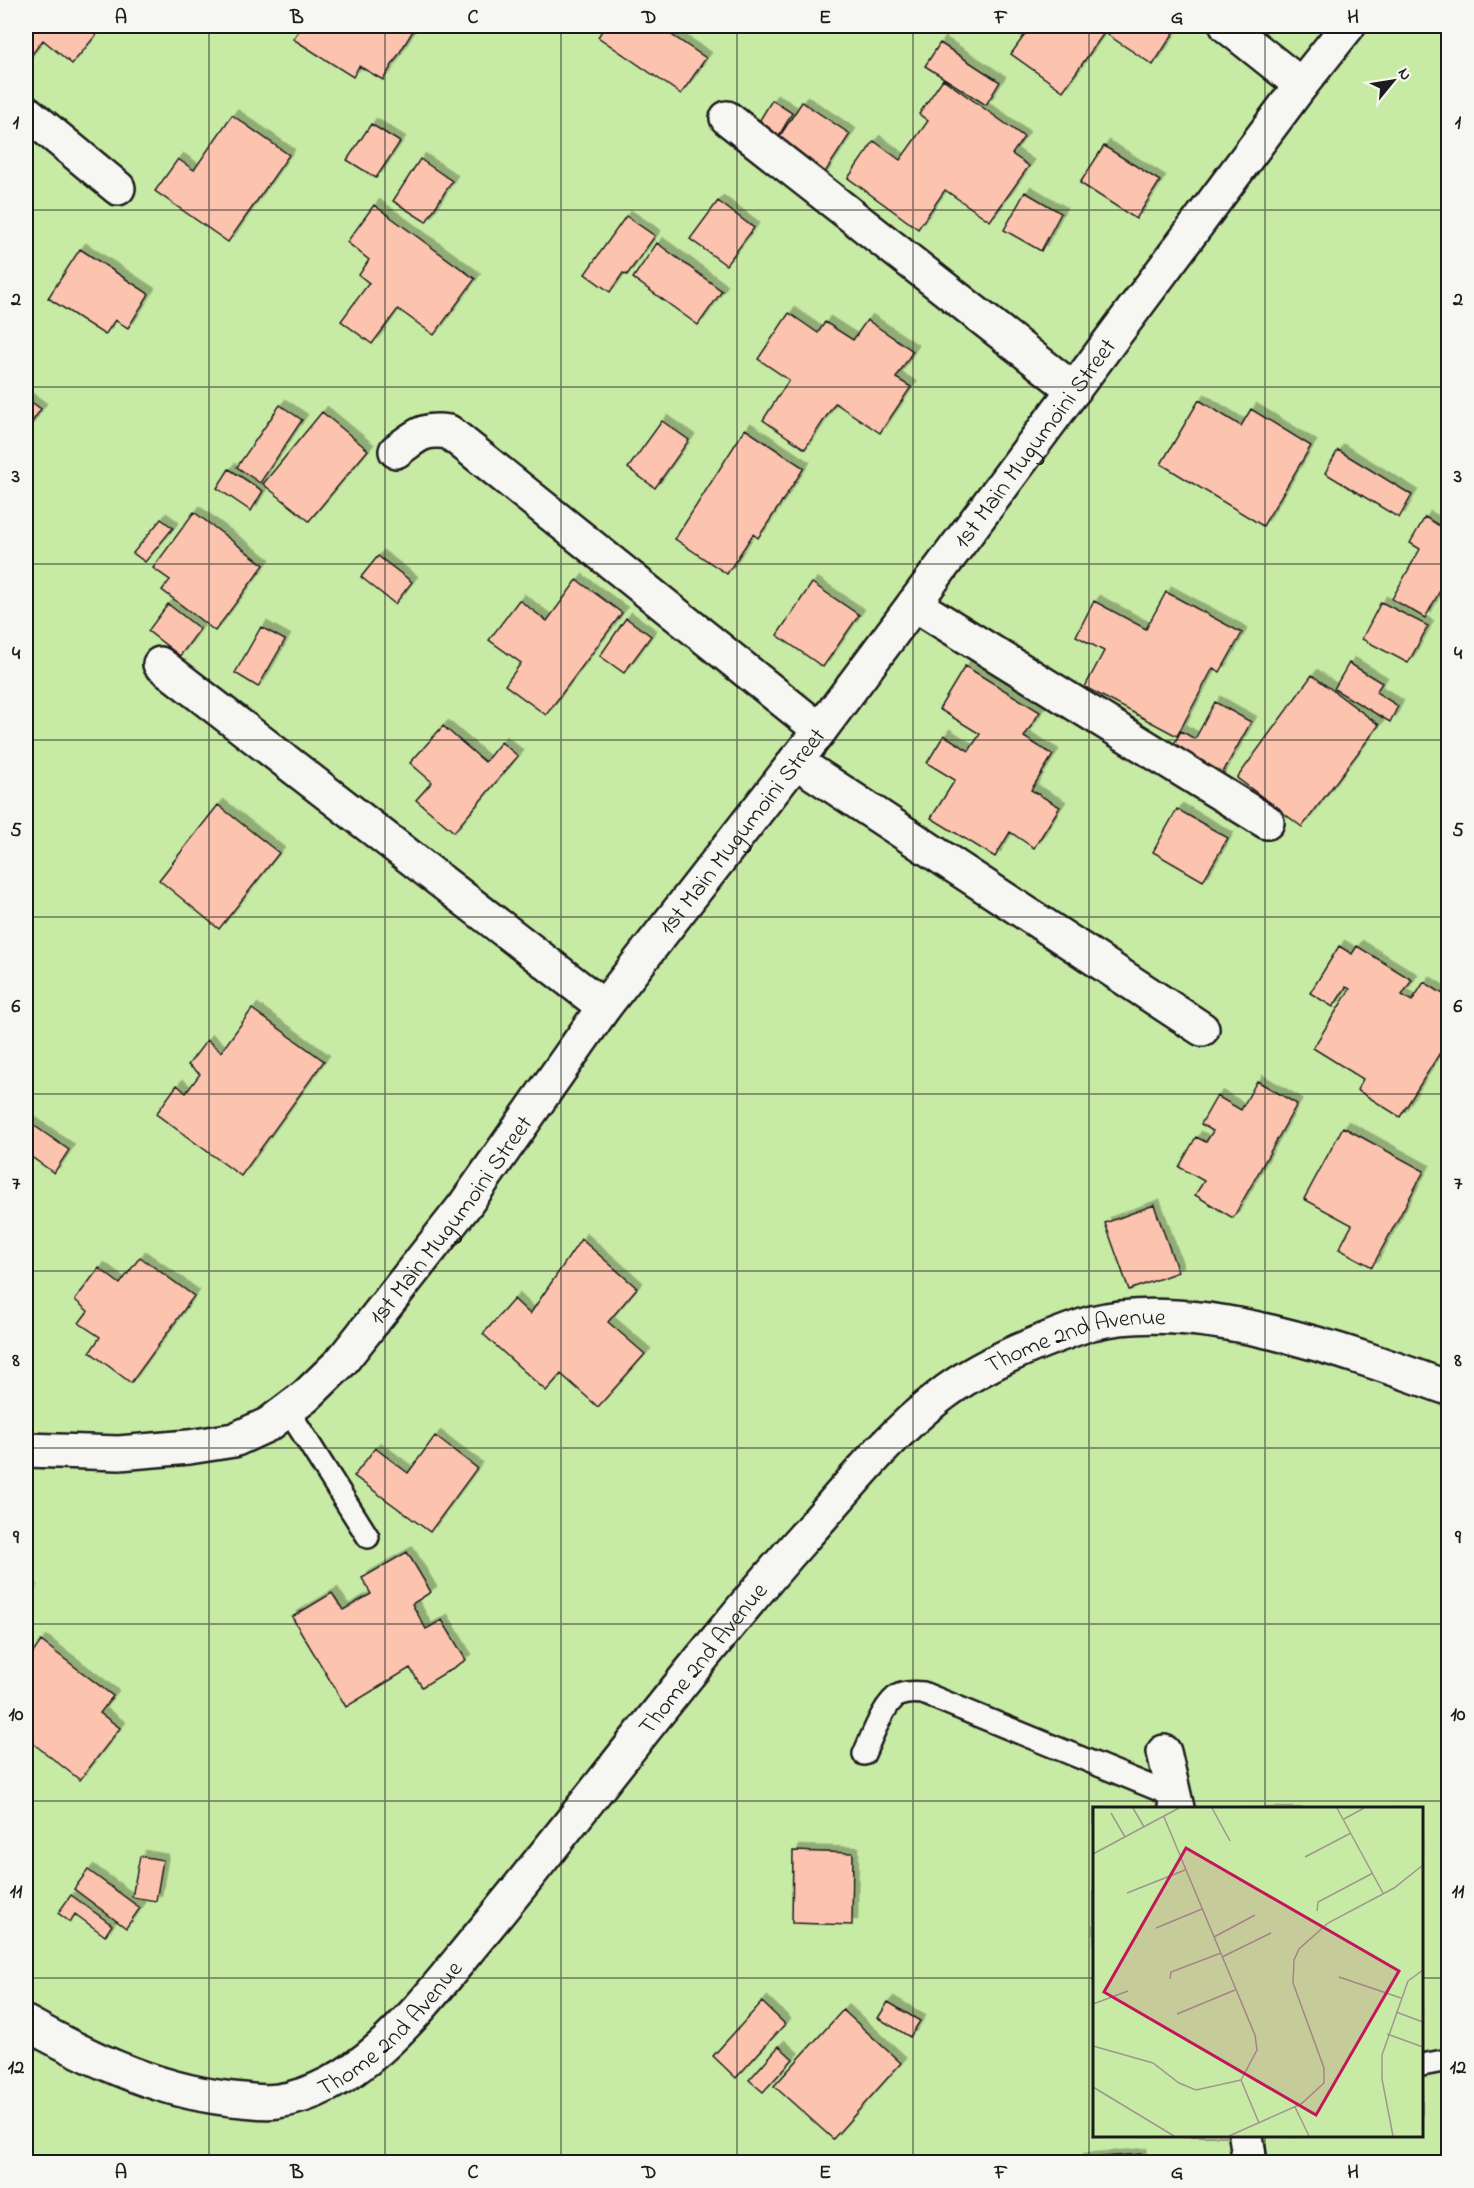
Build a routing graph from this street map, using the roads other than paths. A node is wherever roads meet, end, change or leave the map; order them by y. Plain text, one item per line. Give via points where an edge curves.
1 (1227, 26) edge
2 (1348, 26) edge
3 (1301, 85) junction
4 (26, 112) edge
5 (727, 118) dead end
6 (118, 188) dead end
7 (1074, 390) junction
8 (396, 451) dead end
9 (914, 604) junction
10 (160, 664) dead end
11 (820, 730) junction
12 (795, 761) junction
13 (1267, 822) dead end
14 (604, 1007) junction
15 (1202, 1029) dead end
16 (1449, 1388) edge
17 (288, 1410) junction
18 (26, 1450) edge
19 (368, 1537) dead end
20 (1164, 1752) dead end
21 (864, 1754) dead end
22 (1175, 1802) edge
23 (26, 2023) edge
24 (1449, 2060) edge
25 (1423, 2065) edge
26 (1246, 2137) edge
27 (1250, 2163) edge

1 - 3 street
2 - 3 street, 1st Main Mugumoini Street
3 - 7 street, 1st Main Mugumoini Street
4 - 6 street
5 - 7 street
7 - 9 street, 1st Main Mugumoini Street
8 - 11 street via 420,434 433,430 449,432
9 - 11 street, 1st Main Mugumoini Street
9 - 13 street
10 - 14 street
11 - 12 street, 1st Main Mugumoini Street
12 - 14 street, 1st Main Mugumoini Street
12 - 15 street
14 - 17 street, 1st Main Mugumoini Street via 429,1251 341,1362
16 - 23 street, Thome 2nd Avenue via 1313,1344 1203,1319 1149,1315 1092,1323 1033,1345 944,1392 911,1419 774,1572 651,1719 530,1875 424,2002 392,2039 361,2063 324,2086 295,2097 274,2102 222,2098 149,2082 82,2054
17 - 18 street, 1st Main Mugumoini Street via 269,1424 234,1440 119,1453
17 - 19 lane
20 - 22 street
21 - 22 lane via 896,1696 923,1693
24 - 25 lane
26 - 27 street

